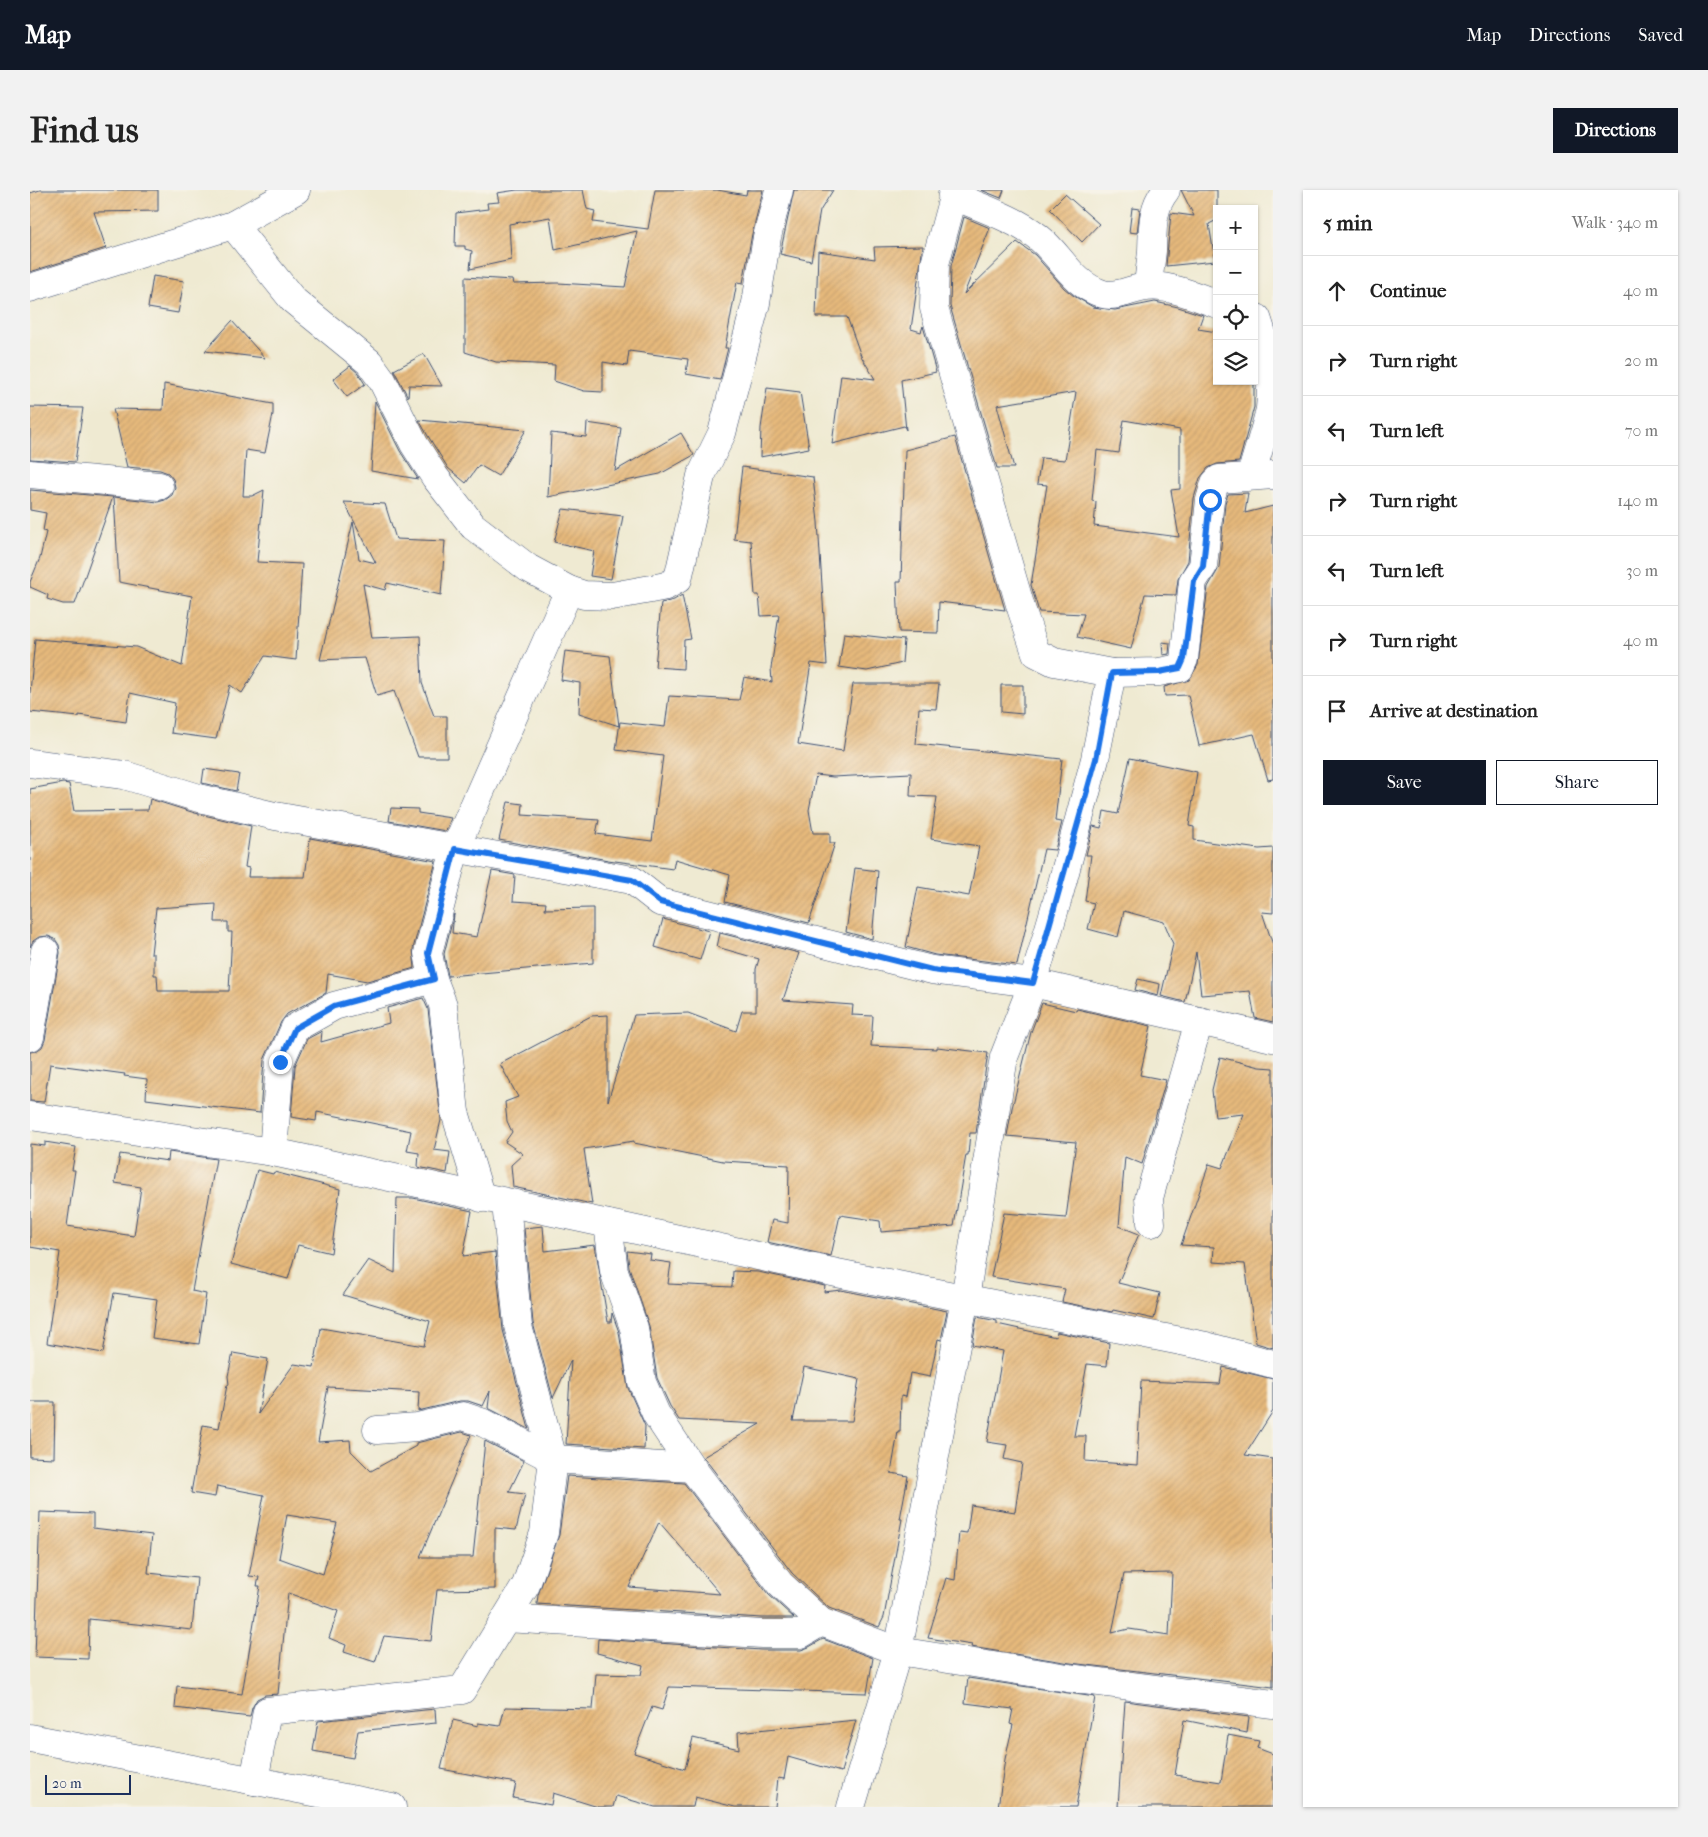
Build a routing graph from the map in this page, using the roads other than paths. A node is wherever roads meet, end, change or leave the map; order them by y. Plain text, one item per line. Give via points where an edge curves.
1 (296, 190) edge
2 (779, 190) edge
3 (1166, 190) edge
4 (954, 193) edge
5 (234, 225) junction
6 (1148, 286) junction
7 (30, 288) edge
8 (1213, 303) edge
9 (1258, 321) edge
10 (30, 474) edge
11 (1262, 476) edge
12 (159, 486) dead end
13 (569, 590) junction
14 (1112, 673) junction
15 (30, 763) edge
16 (455, 849) junction
17 (45, 951) dead end
18 (434, 979) junction
19 (1033, 983) junction
20 (1199, 1021) junction
21 (30, 1037) edge
22 (1273, 1038) edge
23 (30, 1116) edge
24 (273, 1152) junction
25 (494, 1201) junction
26 (1151, 1223) dead end
27 (608, 1224) junction
28 (965, 1298) junction
29 (1273, 1364) edge
30 (377, 1430) dead end
31 (553, 1459) junction
32 (692, 1468) junction
33 (506, 1618) junction
34 (821, 1622) junction
35 (898, 1651) junction
36 (1273, 1704) edge
37 (30, 1738) edge
38 (254, 1781) junction
39 (392, 1807) edge
40 (851, 1807) edge

1 - 5 street
2 - 13 street via 756,304 722,433 701,476 678,579 666,586 612,596 584,595
3 - 6 street via 1160,197 1152,223
4 - 6 street via 1039,238 1088,287 1104,294 1119,294
4 - 14 street via 935,264 934,308 1033,644 1036,652 1054,662
5 - 7 street
5 - 13 street via 292,300 369,362 382,380 414,444 473,526 528,568
6 - 8 street via 1181,291
9 - 11 street via 1270,371 1270,407
10 - 12 street
11 - 14 street via 1219,479 1215,483 1210,500 1203,566 1194,581 1184,659 1180,668
13 - 16 street
14 - 19 street via 1096,759
15 - 16 street via 124,775 199,798 275,816
16 - 18 street via 428,953
16 - 19 street via 632,880 660,902 932,970
17 - 21 street
18 - 24 street via 334,1006 295,1028 280,1062
18 - 25 street via 443,1005 455,1112
19 - 20 street
19 - 28 street via 1004,1057
20 - 22 street
20 - 26 street via 1149,1198
23 - 24 street
24 - 25 street
25 - 27 street
25 - 31 street via 518,1326
27 - 28 street
27 - 32 street via 614,1270 634,1328 642,1382 656,1414
28 - 29 street via 1206,1346
28 - 35 street
30 - 31 street via 417,1427 462,1416
31 - 32 street
31 - 33 street via 544,1533 526,1585
32 - 34 street via 780,1584
33 - 34 street via 762,1634 801,1634
33 - 38 street via 462,1690 267,1711
34 - 35 street
35 - 36 street via 1068,1678
35 - 40 street
37 - 38 street
38 - 39 street

